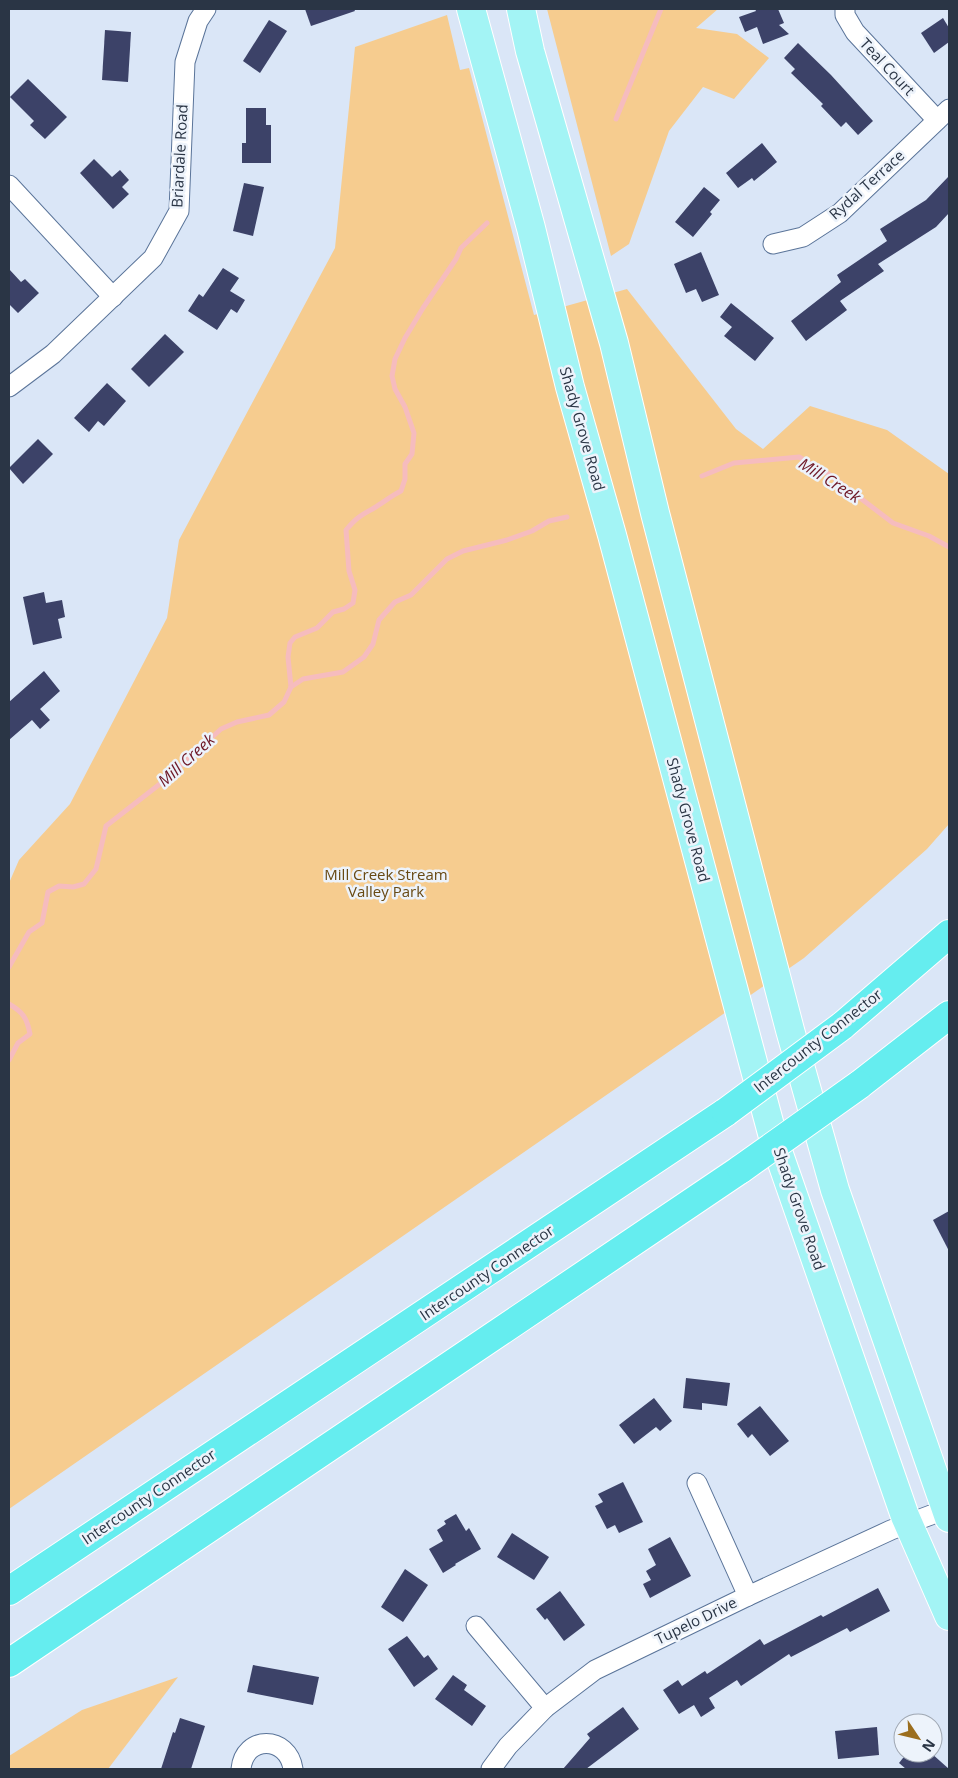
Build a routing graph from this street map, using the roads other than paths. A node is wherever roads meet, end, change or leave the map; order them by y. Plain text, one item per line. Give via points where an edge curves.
1 (206, 9) edge
2 (471, 9) edge
3 (521, 9) edge
4 (845, 9) edge
5 (943, 114) edge
6 (9, 186) edge
7 (773, 244) dead end
8 (113, 297) junction
9 (9, 387) edge
10 (949, 934) edge
11 (949, 1015) edge
12 (697, 1484) dead end
13 (930, 1519) edge
14 (9, 1591) edge
15 (748, 1596) junction
16 (949, 1616) edge
17 (476, 1626) dead end
18 (9, 1663) edge
19 (545, 1708) junction
20 (241, 1769) edge
21 (293, 1769) edge
22 (491, 1769) edge

1 - 8 street, Briardale Road via 198,21 184,62 178,211 153,258
2 - 13 main road, Shady Grove Road via 773,1136
3 - 13 main road, Shady Grove Road via 530,51 614,343 790,1030
4 - 5 street, Teal Court via 855,32
5 - 7 street, Rydal Terrace via 840,213 803,237
6 - 8 street
8 - 9 street, Briardale Road via 53,354
10 - 14 highway, Intercounty Connector, bridge via 842,1026 726,1112
11 - 18 highway, bridge via 859,1085 741,1169
12 - 15 street
13 - 15 street, Tupelo Drive via 891,1530
13 - 16 main road, Shady Grove Road
15 - 19 street, Tupelo Drive via 595,1670
17 - 19 street
19 - 22 street, Tupelo Drive via 508,1746
20 - 21 street via 248,1751 264,1743 281,1747 288,1753

